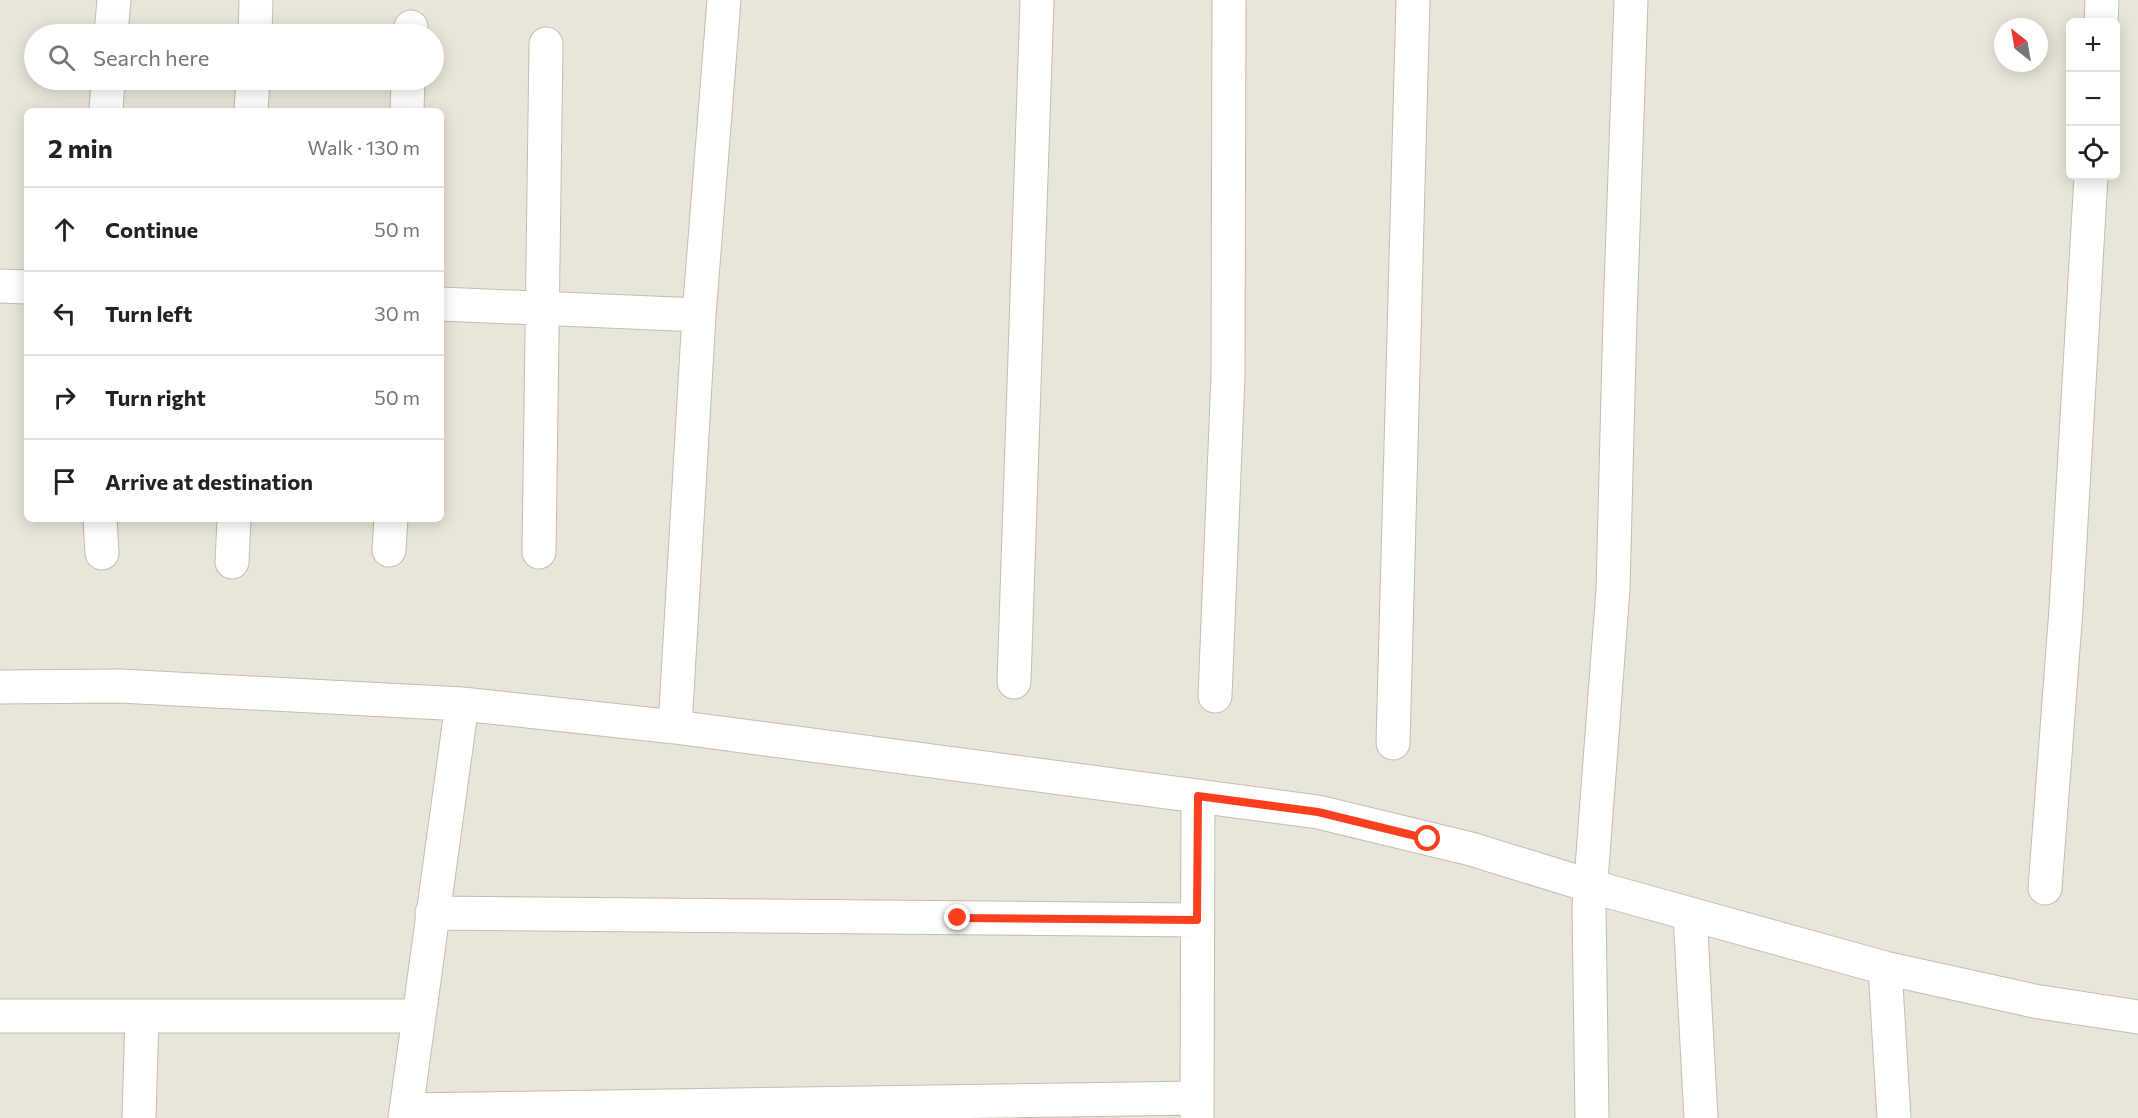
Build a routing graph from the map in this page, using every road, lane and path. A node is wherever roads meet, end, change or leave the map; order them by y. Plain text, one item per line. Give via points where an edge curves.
1 (114, 0) edge
2 (256, 0) edge
3 (724, 0) edge
4 (1036, 0) edge
5 (1229, 0) edge
6 (1413, 0) edge
7 (1631, 0) edge
8 (2102, 0) edge
9 (2101, 18) edge
10 (112, 24) edge
11 (255, 24) edge
12 (546, 44) dead end
13 (107, 90) edge
14 (252, 90) edge
15 (408, 90) edge
16 (106, 108) edge
17 (251, 108) edge
18 (407, 108) edge
19 (2091, 180) edge
20 (0, 286) edge
21 (24, 287) edge
22 (444, 304) edge
23 (543, 308) junction
24 (699, 315) junction
25 (100, 522) edge
26 (234, 522) edge
27 (539, 552) dead end
28 (102, 553) dead end
29 (232, 562) dead end
30 (1014, 682) dead end
31 (0, 687) edge
32 (1215, 696) dead end
33 (462, 704) junction
34 (675, 728) junction
35 (1393, 743) dead end
36 (1198, 796) junction
37 (1592, 886) junction
38 (2046, 888) dead end
39 (432, 913) junction
40 (1690, 914) junction
41 (1197, 920) junction
42 (1886, 968) junction
43 (0, 1016) edge
44 (142, 1016) junction
45 (418, 1016) junction
46 (2138, 1017) edge
47 (1196, 1108) edge
48 (406, 1114) edge
49 (139, 1118) edge
50 (1592, 1118) edge
51 (1701, 1118) edge
52 (1894, 1118) edge

1 - 10 street
2 - 11 street
3 - 24 street
4 - 30 street
5 - 32 street via 1228,375
6 - 35 street
7 - 37 street via 1613,589
8 - 9 street
12 - 23 street
13 - 16 street
14 - 17 street
15 - 18 street
19 - 38 street via 2067,609
20 - 21 street
22 - 23 street
23 - 24 street
23 - 27 street
24 - 34 street
25 - 28 street
26 - 29 street
31 - 33 street via 120,686
33 - 34 street
33 - 39 street
34 - 36 street
36 - 37 street via 1318,812 1472,849
36 - 41 street
37 - 40 street
37 - 50 street via 1588,930
39 - 41 street
39 - 45 street
40 - 42 street
40 - 51 street
41 - 47 street
42 - 46 street via 2034,1001
42 - 52 street
43 - 44 street
44 - 45 street
44 - 49 street
45 - 48 street
47 - 48 street

